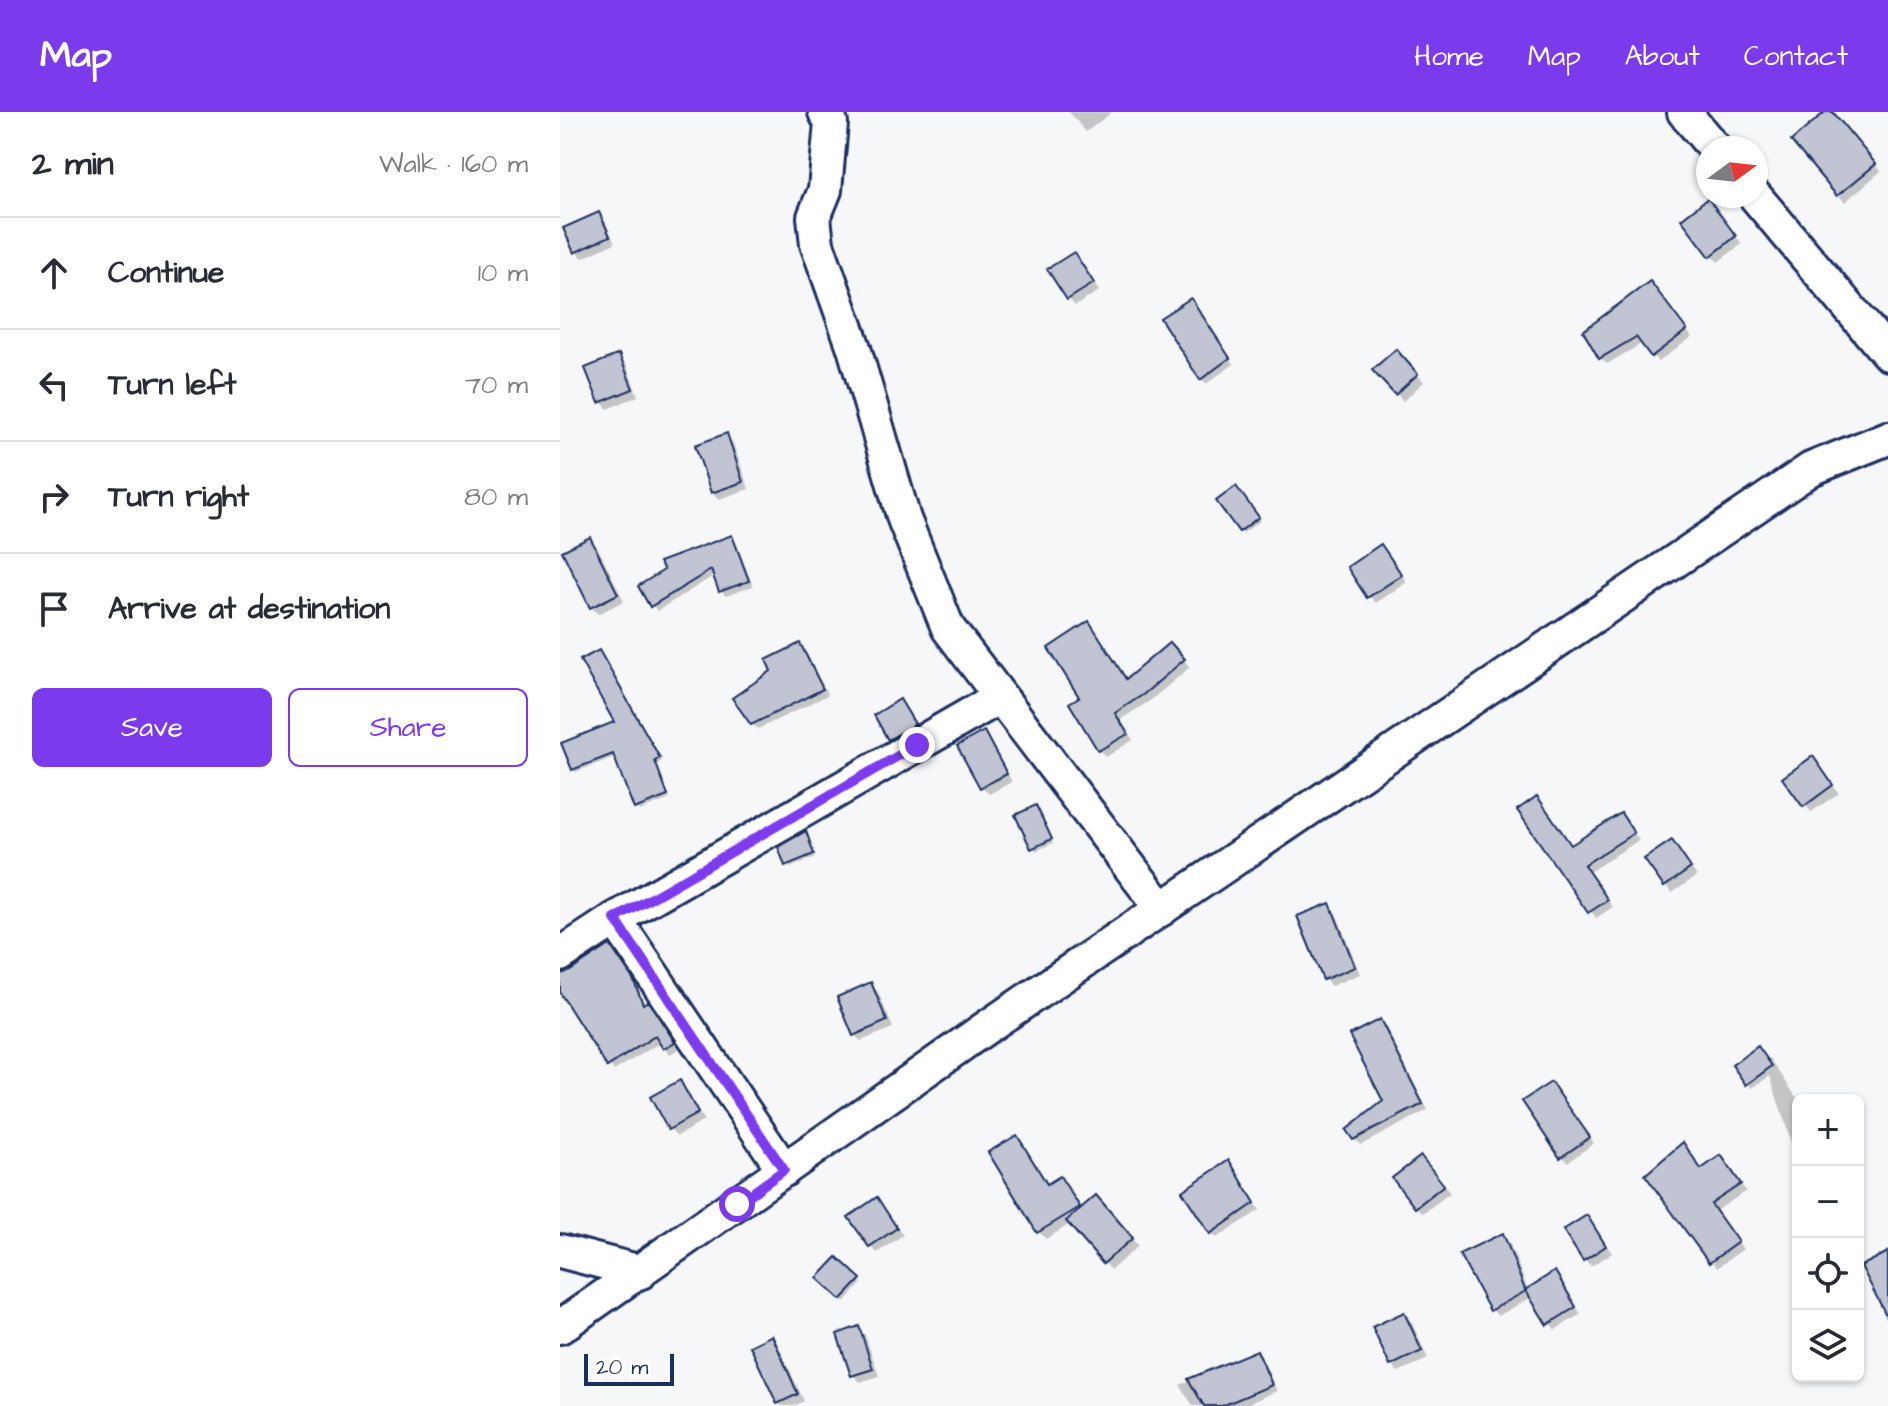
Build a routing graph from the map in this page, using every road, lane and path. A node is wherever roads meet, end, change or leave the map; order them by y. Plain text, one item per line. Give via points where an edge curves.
1 (825, 112) edge
2 (1684, 112) edge
3 (1704, 136) edge
4 (1765, 208) edge
5 (1888, 354) edge
6 (1888, 438) edge
7 (1000, 697) junction
8 (1162, 909) junction
9 (615, 919) junction
10 (560, 955) edge
11 (784, 1170) junction
12 (560, 1251) edge
13 (641, 1272) junction
14 (560, 1327) edge

1 - 7 street via 831,123 825,190 814,217 817,244 904,519 948,628
2 - 3 street
4 - 5 street
6 - 8 street via 1811,469
7 - 8 street
7 - 9 street
8 - 11 street
9 - 10 street
9 - 11 street
11 - 13 street
12 - 13 street
13 - 14 street

